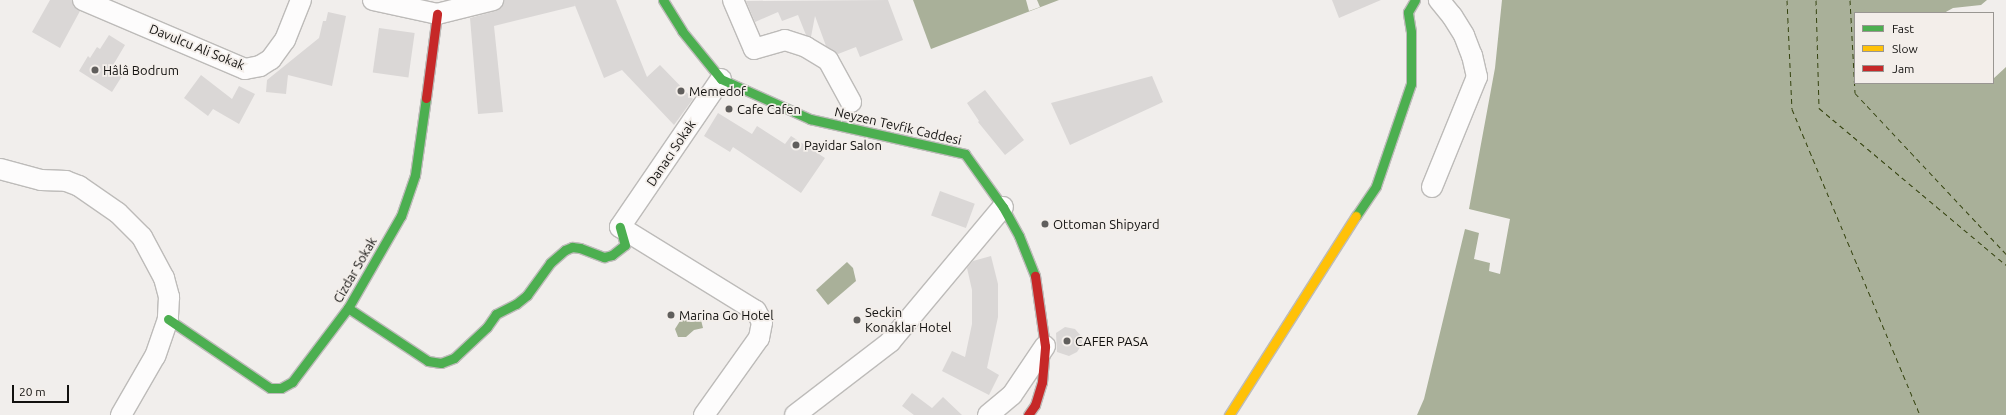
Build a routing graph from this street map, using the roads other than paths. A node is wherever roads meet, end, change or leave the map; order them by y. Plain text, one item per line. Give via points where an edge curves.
1 (83, 0) edge
2 (301, 0) edge
3 (373, 0) edge
4 (493, 0) edge
5 (663, 0) edge
6 (733, 0) edge
7 (1415, 0) edge
8 (1439, 0) edge
9 (437, 14) junction
10 (721, 79) junction
11 (851, 102) dead end
12 (0, 169) edge
13 (1432, 187) dead end
14 (1003, 207) junction
15 (620, 227) junction
16 (348, 308) junction
17 (168, 319) junction
18 (1045, 346) junction
19 (128, 414) edge
20 (704, 415) edge
21 (794, 415) edge
22 (988, 415) edge
23 (1028, 415) edge
24 (1229, 415) edge

1 - 2 street, Davulcu Ali Sokak via 245,68 260,66 271,59 285,40
3 - 9 street
4 - 9 street
5 - 10 street, Neyzen Tevfik Caddesi via 682,31
6 - 11 street via 754,49 785,40 806,47 828,60
7 - 24 street via 1408,12 1411,32 1411,84 1376,186
8 - 13 street via 1464,36 1477,77
9 - 16 street, Cizdar Sokak via 415,175 401,216
10 - 14 street, Neyzen Tevfik Caddesi via 810,119 965,154
10 - 15 street, Danacı Sokak
12 - 17 street via 41,180 66,181 79,186 118,213 142,237 164,278 169,297
14 - 18 street, Neyzen Tevfik Caddesi via 1019,236 1037,280
14 - 21 street via 890,342
15 - 16 street via 625,245 612,255 604,257 572,247 565,250 550,263 527,295 496,314 487,327 454,358 441,363 428,360
15 - 20 street via 756,311 762,322 759,338
16 - 17 street, Cizdar Sokak via 292,382 281,388 270,388
17 - 19 street via 155,356
18 - 22 street via 1012,395
18 - 23 street, Neyzen Tevfik Caddesi via 1042,382 1035,405

